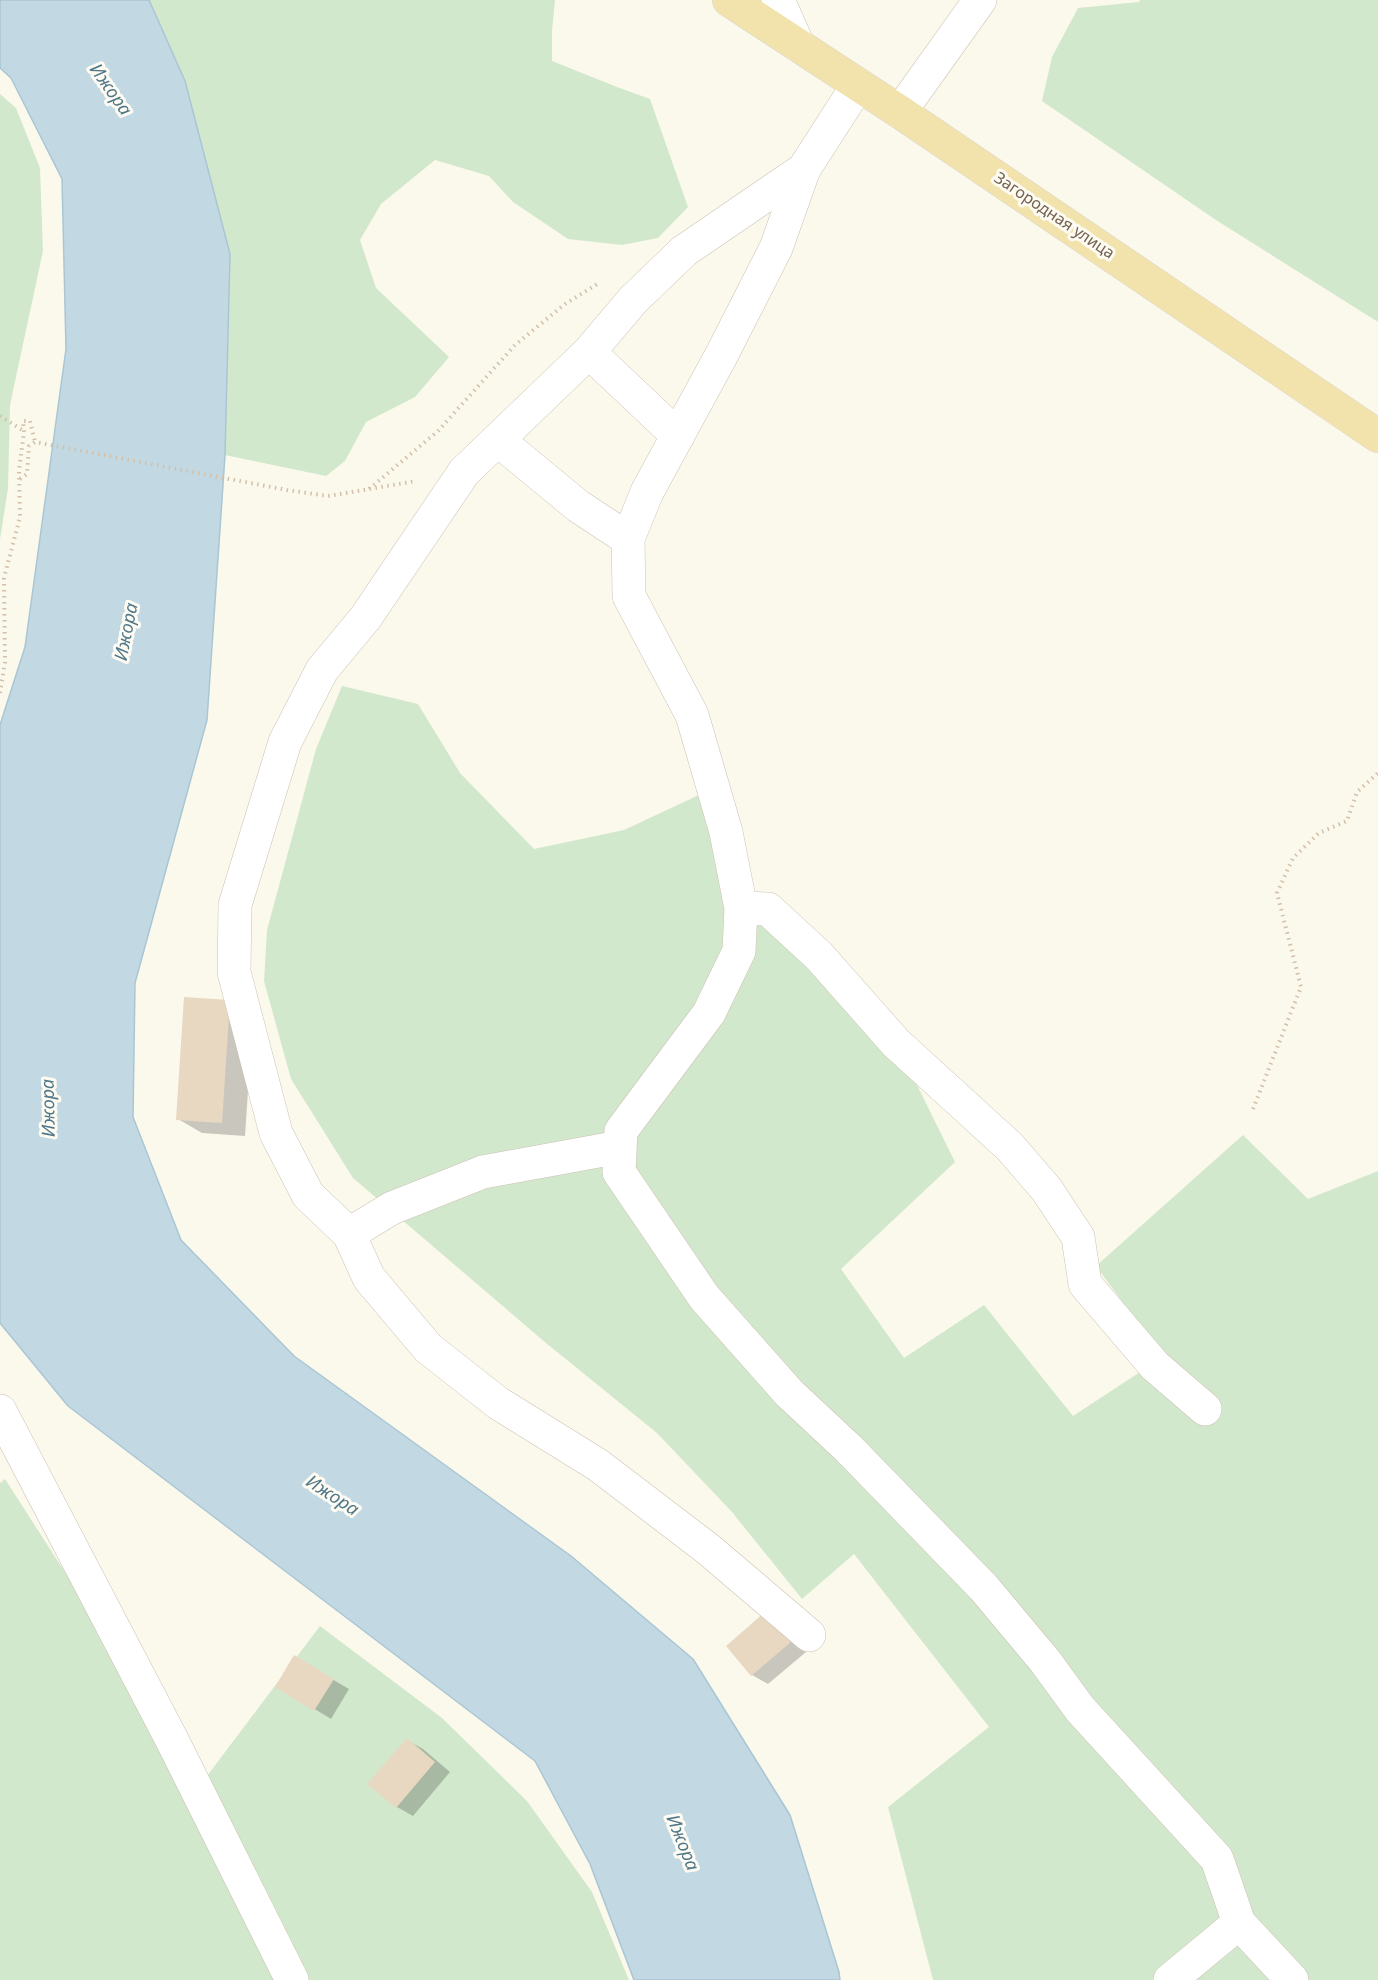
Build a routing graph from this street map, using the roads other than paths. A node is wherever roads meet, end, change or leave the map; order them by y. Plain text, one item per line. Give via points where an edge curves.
1 (729, 0) edge
2 (778, 0) edge
3 (980, 0) edge
4 (798, 45) junction
5 (858, 85) junction
6 (900, 112) junction
7 (804, 169) junction
8 (589, 352) junction
9 (678, 436) junction
10 (1378, 436) edge
11 (498, 440) junction
12 (628, 538) junction
13 (741, 908) junction
14 (620, 1147) junction
15 (349, 1234) junction
16 (1205, 1409) dead end
17 (3, 1428) edge
18 (809, 1635) dead end
19 (1239, 1923) junction
20 (292, 1980) edge
21 (1170, 1980) edge
22 (1292, 1980) edge

1 - 4 main road, Загородная улица
2 - 4 street
3 - 6 street
4 - 5 main road, Загородная улица
5 - 6 main road, Загородная улица
5 - 7 street
6 - 10 main road, Загородная улица
7 - 8 street via 684,250 633,300
7 - 9 street via 776,248
8 - 9 street
8 - 11 street
9 - 12 street via 647,492
11 - 12 street via 578,506
11 - 15 street via 464,472 366,617 322,670 285,742 235,905 234,972 276,1133 308,1195
12 - 13 street via 629,596 692,715 726,832
13 - 14 street via 740,951 714,1003 621,1131
13 - 16 street via 768,909 819,956 896,1042 1010,1147 1047,1190 1078,1238 1085,1284 1155,1366
14 - 15 street via 483,1172 392,1209
14 - 19 street via 619,1172 704,1297 789,1393 984,1588 1080,1709 1217,1859
15 - 18 street via 369,1278 428,1348 498,1403 598,1465 708,1549
17 - 20 street via 166,1730
19 - 21 street
19 - 22 street

